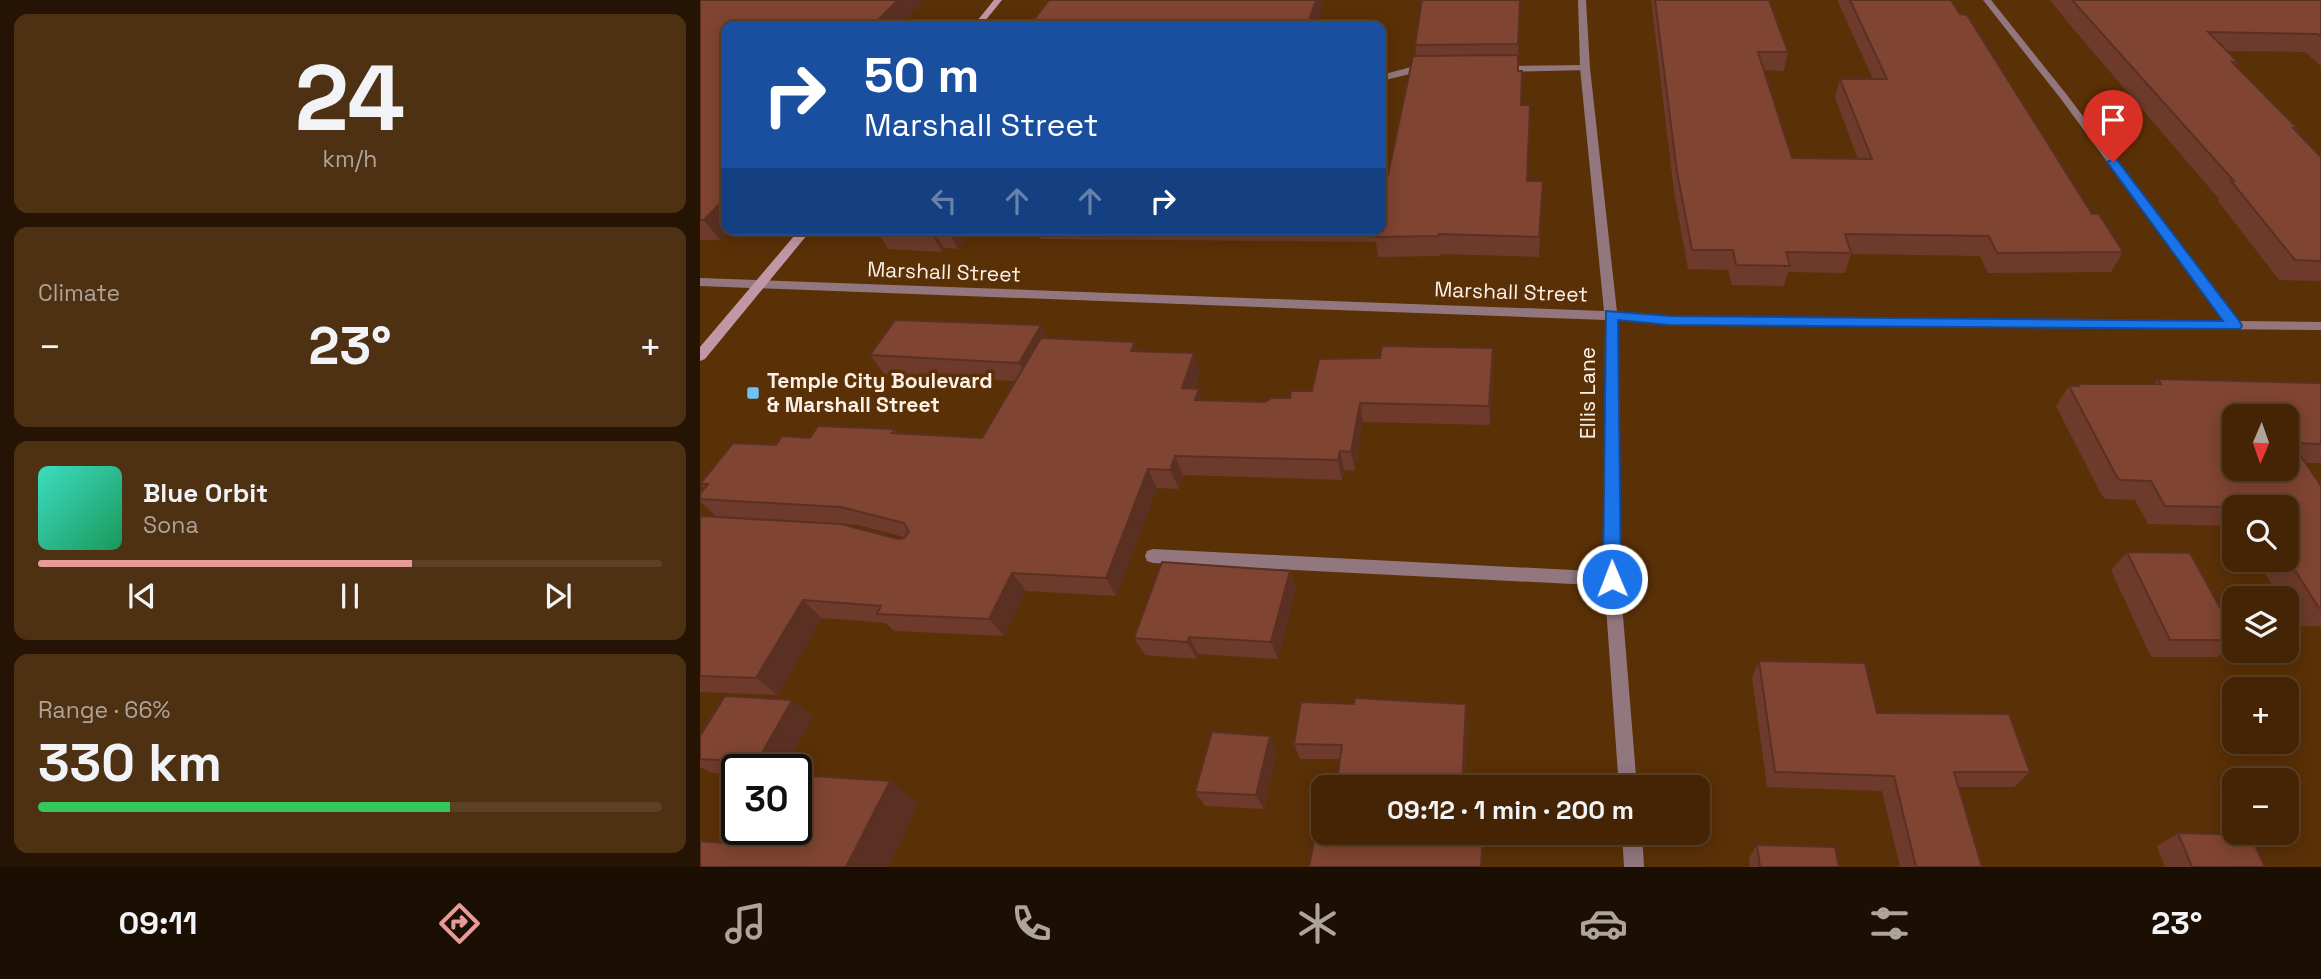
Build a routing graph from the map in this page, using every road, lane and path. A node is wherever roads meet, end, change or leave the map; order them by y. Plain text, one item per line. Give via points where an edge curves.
1 (998, 0) edge
2 (1582, 0) edge
3 (1987, 0) edge
4 (980, 21) edge
5 (1585, 68) junction
6 (1441, 69) edge
7 (1481, 69) edge
8 (1386, 77) edge
9 (801, 235) edge
10 (700, 282) edge
11 (761, 284) junction
12 (1611, 315) junction
13 (2235, 326) junction
14 (2321, 326) edge
15 (700, 356) edge
16 (1153, 556) dead end
17 (1612, 579) junction
18 (1627, 775) edge
19 (1633, 845) edge
20 (1634, 867) edge

1 - 4 main road
2 - 5 street, Ellis Lane
3 - 13 street
5 - 7 street
5 - 12 street, Ellis Lane
6 - 8 street via 1415,69
9 - 11 main road
10 - 11 street, Marshall Street
11 - 12 street, Marshall Street
11 - 15 main road
12 - 13 street, Marshall Street via 1670,320
12 - 17 street, Ellis Lane
13 - 14 street, Marshall Street
16 - 17 street
17 - 18 street, Ellis Lane
19 - 20 street

